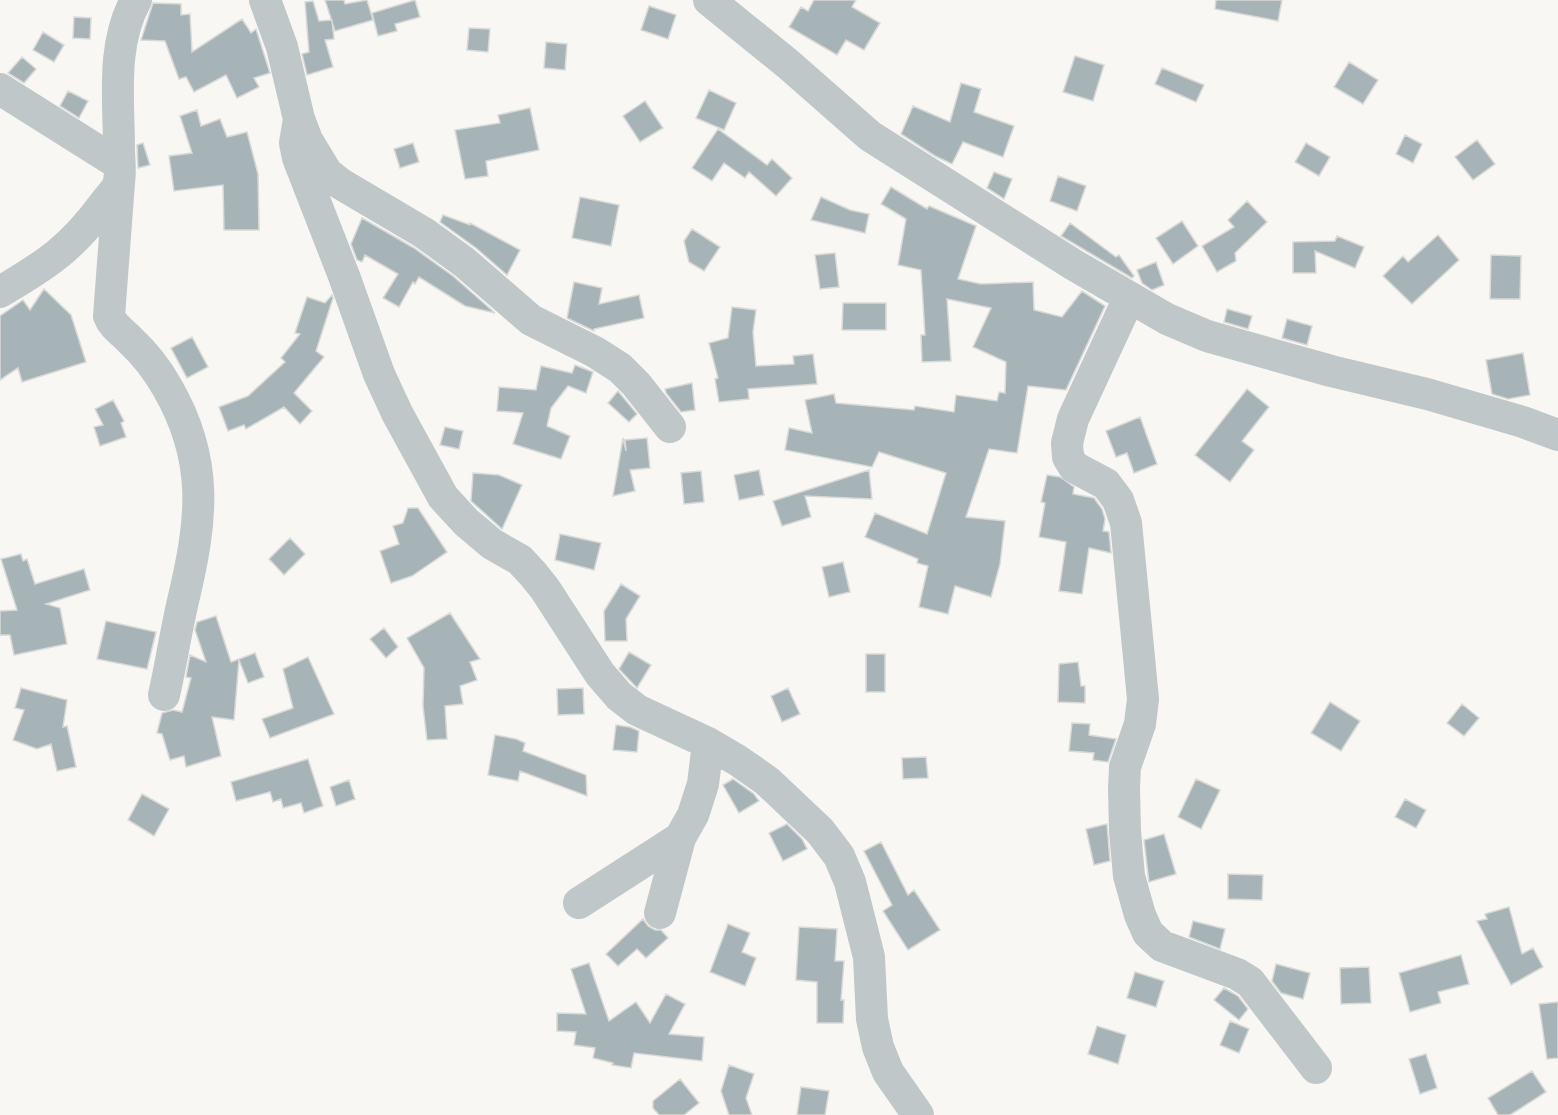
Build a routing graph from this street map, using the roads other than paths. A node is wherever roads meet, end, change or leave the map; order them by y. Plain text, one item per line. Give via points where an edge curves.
1 (136, 0) edge
2 (266, 0) edge
3 (709, 0) edge
4 (0, 89) edge
5 (298, 119) junction
6 (119, 173) junction
7 (0, 292) edge
8 (1129, 298) junction
9 (670, 428) dead end
10 (1558, 435) edge
11 (164, 695) dead end
12 (708, 743) junction
13 (680, 838) junction
14 (579, 903) dead end
15 (660, 913) dead end
16 (1316, 1068) dead end
17 (918, 1115) edge

1 - 6 street via 120,49
2 - 5 street via 282,47
3 - 8 street via 870,136
4 - 6 street
5 - 9 street via 327,173 424,232 531,320 607,359 636,384
5 - 12 street via 295,143 301,166 379,374 443,497 466,522 492,544 520,560 533,574 619,696 637,710
6 - 7 street via 82,232 67,248
6 - 11 street via 109,316 166,386 190,442 199,484 193,560
8 - 10 street via 1207,336 1437,397
8 - 16 street via 1073,419 1067,443 1074,467 1106,484 1118,500 1126,523 1143,699 1140,724 1125,767 1129,876 1148,933 1162,946 1250,982
12 - 13 street via 703,784
12 - 17 street via 767,781 820,831 839,856 850,882 869,957 872,1019 878,1047 888,1072
13 - 14 street
13 - 15 street

